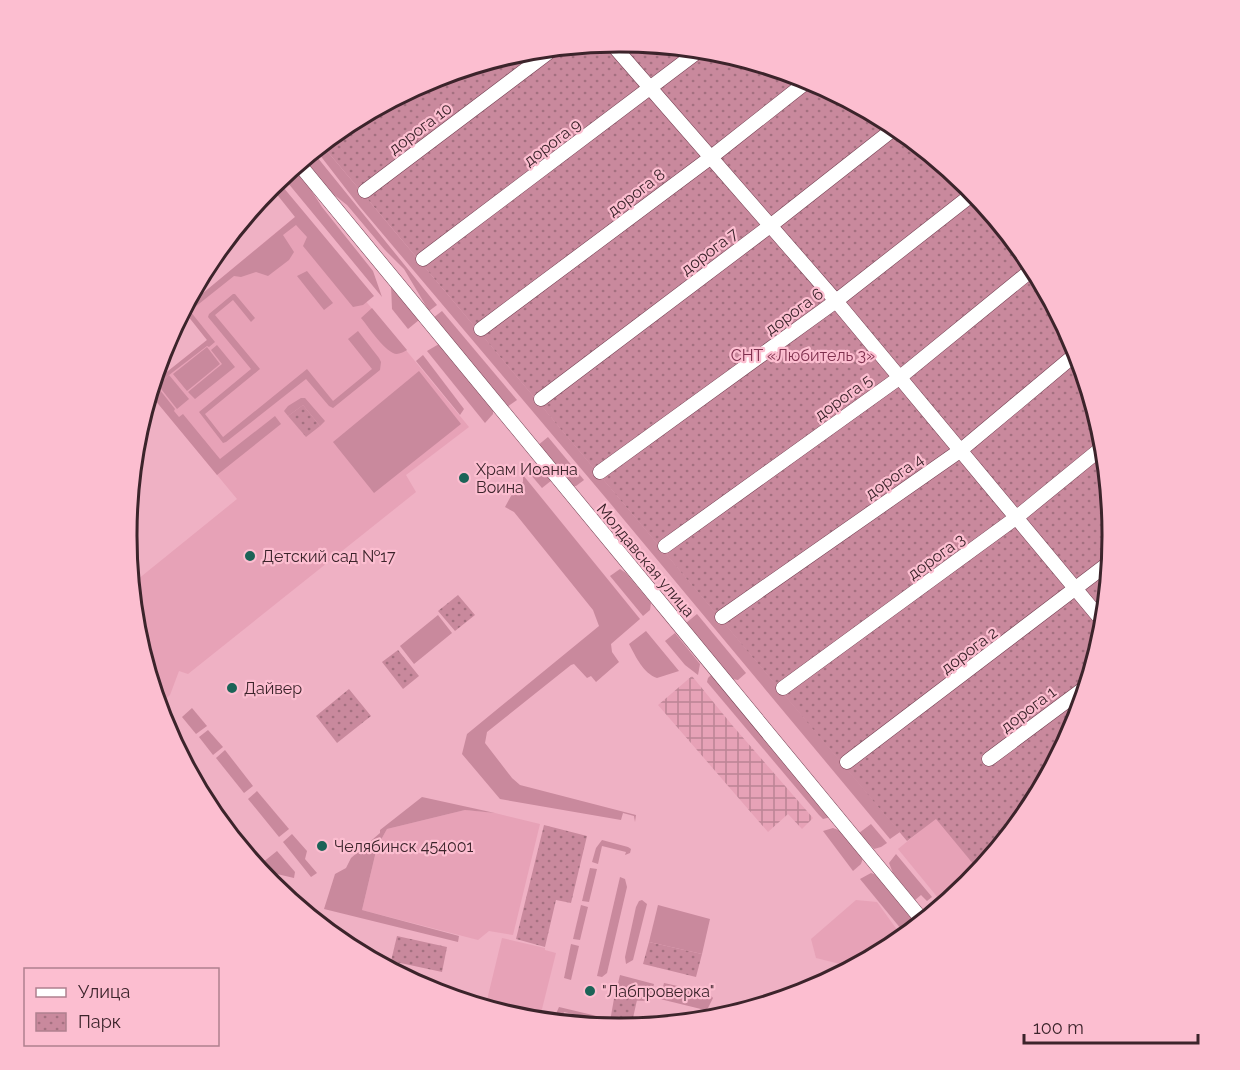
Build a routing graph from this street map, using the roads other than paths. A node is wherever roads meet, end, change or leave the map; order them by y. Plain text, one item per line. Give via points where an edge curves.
1 (619, 52) edge
2 (690, 58) edge
3 (538, 60) edge
4 (800, 87) edge
5 (652, 88) junction
6 (887, 133) edge
7 (710, 158) junction
8 (304, 171) edge
9 (365, 191) dead end
10 (966, 199) edge
11 (770, 226) junction
12 (423, 259) dead end
13 (1026, 275) edge
14 (836, 301) junction
15 (481, 329) dead end
16 (1069, 359) edge
17 (898, 378) junction
18 (541, 399) dead end
19 (961, 450) junction
20 (1095, 453) edge
21 (600, 472) dead end
22 (1017, 517) junction
23 (664, 546) dead end
24 (1101, 570) edge
25 (1076, 590) junction
26 (1096, 613) edge
27 (722, 617) dead end
28 (783, 688) dead end
29 (1075, 695) edge
30 (989, 759) dead end
31 (847, 762) dead end
32 (918, 915) edge

1 - 5 street
2 - 5 street, дорога 9
3 - 9 street, дорога 10
4 - 7 street, дорога 8
5 - 7 street
5 - 12 street, дорога 9
6 - 11 street, дорога 7
7 - 11 street
7 - 15 street, дорога 8
8 - 32 street, Молдавская улица
10 - 14 street, дорога 6
11 - 14 street
11 - 18 street, дорога 7
13 - 17 street, дорога 5
14 - 17 street
14 - 21 street, дорога 6
16 - 19 street, дорога 4
17 - 19 street
17 - 23 street, дорога 5
19 - 22 street
19 - 27 street, дорога 4
20 - 22 street, дорога 3
22 - 25 street
22 - 28 street, дорога 3
24 - 25 street, дорога 2
25 - 26 street
25 - 31 street, дорога 2
29 - 30 street, дорога 1

